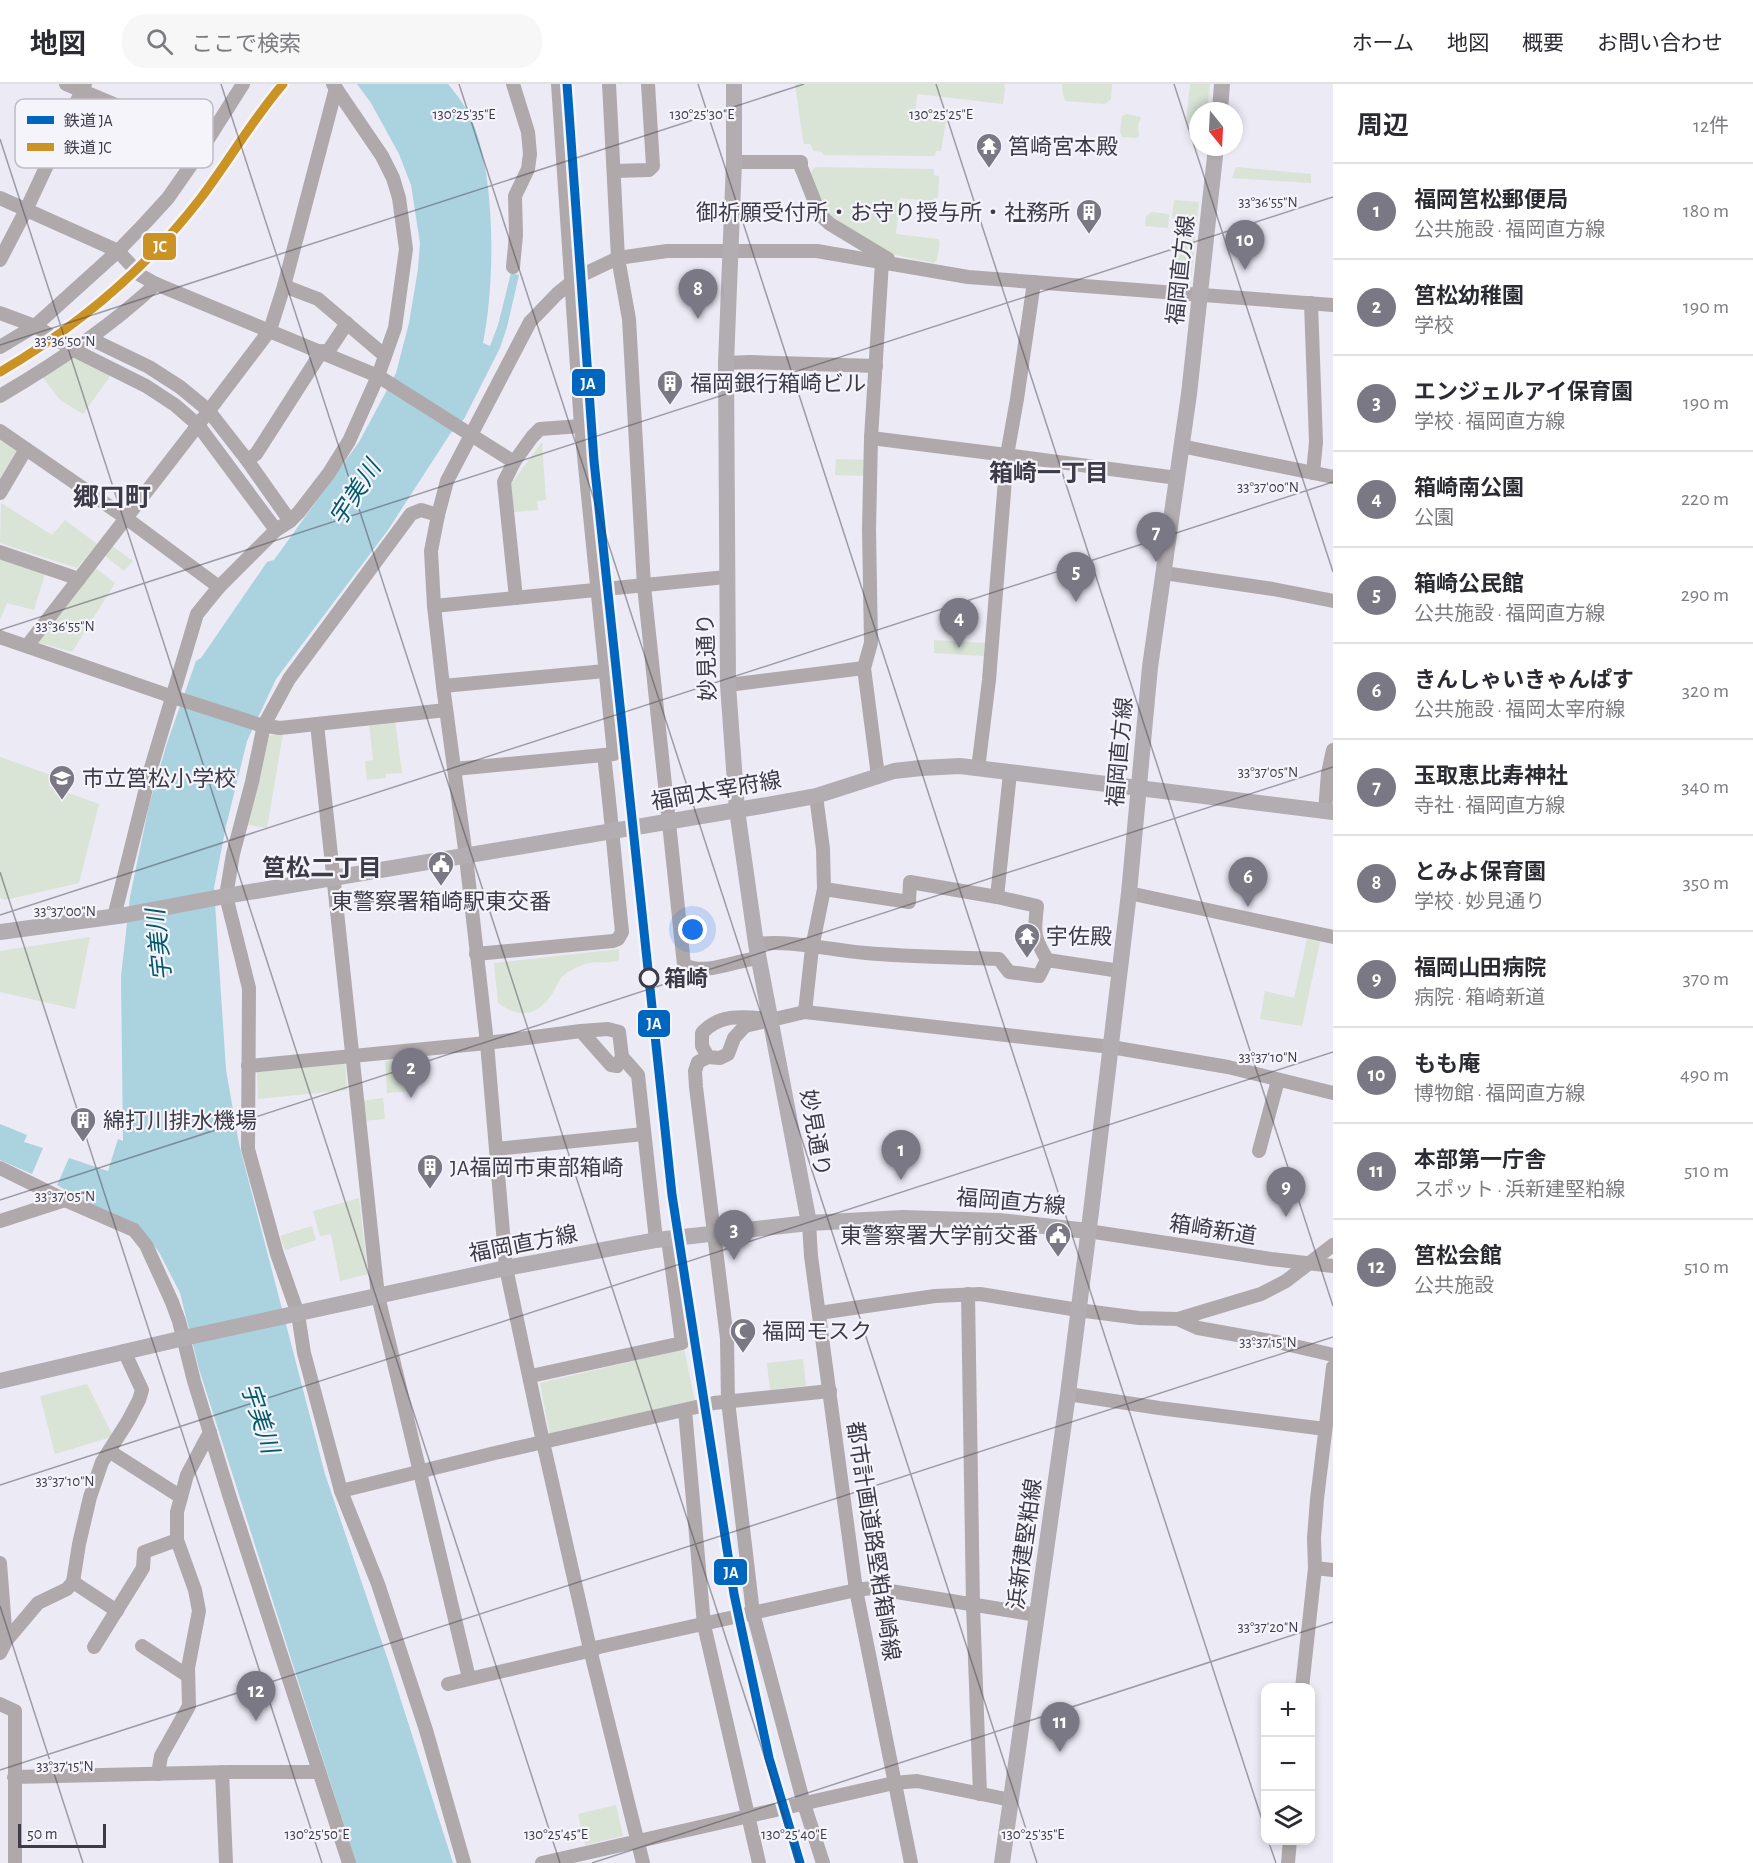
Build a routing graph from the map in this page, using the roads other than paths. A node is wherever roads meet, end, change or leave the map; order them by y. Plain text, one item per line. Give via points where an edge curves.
1 (66, 84) edge
2 (243, 84) edge
3 (513, 84) edge
4 (558, 84) edge
5 (609, 84) edge
6 (648, 84) edge
7 (734, 84) edge
8 (1222, 84) edge
9 (334, 86) edge
10 (84, 88) edge
11 (108, 99) edge
12 (1221, 102) edge
13 (213, 132) edge
14 (1215, 156) edge
15 (734, 162) junction
16 (46, 168) edge
17 (189, 168) edge
18 (614, 171) junction
19 (0, 198) edge
20 (26, 210) junction
21 (118, 251) junction
22 (730, 252) junction
23 (618, 258) junction
24 (0, 260) edge
25 (882, 262) junction
26 (513, 267) dead end
27 (912, 268) junction
28 (1034, 282) junction
29 (570, 283) junction
30 (156, 284) junction
31 (284, 286) junction
32 (1201, 293) junction
33 (1311, 303) junction
34 (1333, 305) edge
35 (0, 313) edge
36 (347, 323) junction
37 (35, 326) junction
38 (270, 330) junction
39 (91, 339) junction
40 (0, 347) edge
41 (74, 350) junction
42 (325, 352) junction
43 (384, 355) junction
44 (726, 363) junction
45 (876, 366) junction
46 (382, 378) junction
47 (0, 396) edge
48 (208, 410) junction
49 (198, 425) junction
50 (581, 426) junction
51 (0, 431) edge
52 (466, 431) junction
53 (872, 438) junction
54 (1181, 447) junction
55 (26, 449) junction
56 (1007, 455) junction
57 (247, 460) junction
58 (514, 462) junction
59 (1313, 472) junction
60 (1333, 477) edge
61 (1177, 478) junction
62 (0, 494) edge
63 (438, 515) junction
64 (126, 518) junction
65 (290, 521) junction
66 (276, 530) junction
67 (0, 552) edge
68 (1164, 573) junction
69 (726, 578) junction
70 (79, 579) junction
71 (644, 586) junction
72 (219, 587) junction
73 (598, 590) junction
74 (516, 598) junction
75 (1333, 601) edge
76 (434, 606) junction
77 (0, 637) edge
78 (27, 646) junction
79 (864, 668) junction
80 (605, 671) junction
81 (728, 685) junction
82 (442, 687) junction
83 (177, 698) junction
84 (446, 710) junction
85 (317, 724) junction
86 (262, 725) junction
87 (1333, 750) edge
88 (604, 755) junction
89 (454, 769) junction
90 (978, 769) junction
91 (1010, 773) junction
92 (878, 776) junction
93 (1138, 788) junction
94 (816, 796) junction
95 (737, 810) junction
96 (1329, 812) edge
97 (669, 820) junction
98 (614, 832) junction
99 (466, 857) junction
100 (333, 878) junction
101 (824, 889) junction
102 (1129, 893) junction
103 (222, 896) junction
104 (997, 897) junction
105 (119, 916) junction
106 (0, 932) edge
107 (1333, 938) edge
108 (812, 948) junction
109 (757, 951) junction
110 (476, 954) junction
111 (1047, 960) junction
112 (1120, 971) junction
113 (805, 1012) junction
114 (772, 1019) junction
115 (581, 1031) junction
116 (488, 1043) junction
117 (1111, 1047) junction
118 (351, 1056) junction
119 (622, 1057) junction
120 (708, 1057) junction
121 (248, 1066) junction
122 (1278, 1080) junction
123 (1333, 1093) edge
124 (644, 1134) junction
125 (495, 1149) junction
126 (1259, 1151) dead end
127 (0, 1168) edge
128 (65, 1200) junction
129 (0, 1221) edge
130 (809, 1223) junction
131 (1088, 1231) junction
132 (713, 1234) junction
133 (662, 1240) junction
134 (1333, 1245) edge
135 (1308, 1263) junction
136 (1333, 1266) edge
137 (507, 1268) junction
138 (968, 1294) junction
139 (378, 1296) junction
140 (1078, 1310) junction
141 (819, 1313) junction
142 (294, 1315) junction
143 (1178, 1319) junction
144 (184, 1338) junction
145 (124, 1351) junction
146 (1333, 1355) edge
147 (1333, 1367) edge
148 (531, 1377) junction
149 (0, 1381) edge
150 (830, 1391) junction
151 (1068, 1394) junction
152 (728, 1401) junction
153 (685, 1410) junction
154 (1330, 1410) edge
155 (1325, 1429) junction
156 (210, 1432) junction
157 (543, 1442) junction
158 (109, 1451) junction
159 (420, 1471) junction
160 (341, 1491) junction
161 (181, 1497) junction
162 (177, 1540) junction
163 (0, 1563) edge
164 (1315, 1568) junction
165 (1333, 1570) edge
166 (74, 1582) junction
167 (856, 1590) junction
168 (973, 1605) junction
169 (117, 1611) junction
170 (753, 1613) junction
171 (1037, 1615) junction
172 (704, 1625) junction
173 (142, 1646) dead end
174 (3, 1647) edge
175 (94, 1647) dead end
176 (590, 1650) junction
177 (188, 1676) junction
178 (469, 1678) junction
179 (1303, 1683) edge
180 (448, 1684) dead end
181 (0, 1704) edge
182 (222, 1772) junction
183 (319, 1772) junction
184 (158, 1774) junction
185 (14, 1777) junction
186 (894, 1783) junction
187 (980, 1794) junction
188 (1011, 1800) junction
189 (804, 1804) junction
190 (748, 1817) junction
191 (638, 1842) junction
192 (1290, 1845) edge
193 (15, 1863) edge
194 (226, 1863) edge
195 (348, 1863) edge
196 (464, 1863) edge
197 (542, 1863) edge
198 (642, 1863) edge
199 (759, 1863) edge
200 (823, 1863) edge
201 (911, 1863) edge
202 (1002, 1863) edge
203 (1288, 1863) edge

1 - 10 street
2 - 13 street
3 - 26 street via 528,132 530,154 528,169 515,196
4 - 29 street
5 - 18 street
6 - 18 street via 653,166 649,170
7 - 15 main road, 妙見通り
8 - 12 main road
9 - 31 street
9 - 43 street via 382,156 399,198 406,249 395,328
10 - 11 street
14 - 32 main road, 福岡直方線
15 - 22 main road, 妙見通り
15 - 27 street via 801,162 820,214 830,224 881,256
16 - 20 street
17 - 21 street via 168,198
18 - 23 street
19 - 20 street
20 - 21 street
20 - 24 street
21 - 30 street via 140,275
21 - 37 street
22 - 23 street via 668,251
22 - 25 street via 817,251
22 - 44 main road, 妙見通り
23 - 29 street
23 - 71 street via 629,319
25 - 27 street
25 - 45 street
27 - 28 street
28 - 32 street
28 - 56 street
29 - 50 street
29 - 52 street via 530,322
30 - 38 street
30 - 39 street
31 - 36 street via 318,299
31 - 38 street
32 - 33 street
32 - 54 main road, 福岡直方線
33 - 34 street
33 - 59 street via 1316,442
35 - 37 street
36 - 42 street
36 - 43 street
37 - 40 street
37 - 41 street
38 - 42 street
38 - 48 street
39 - 41 street
39 - 48 street via 149,367
41 - 47 street
41 - 49 street via 146,386
42 - 46 street
42 - 57 street via 256,454
43 - 46 street
44 - 45 street
44 - 69 main road, 妙見通り
45 - 53 street
46 - 52 street
46 - 65 street via 329,473
48 - 49 street
48 - 57 street
49 - 64 street
49 - 66 street
50 - 58 street via 540,429
50 - 73 street
51 - 55 street
52 - 58 street
52 - 63 street
53 - 56 street
53 - 79 street via 871,644
54 - 59 street
54 - 61 main road, 福岡直方線
55 - 62 street
55 - 64 street
56 - 61 street
56 - 90 street
57 - 65 street
58 - 74 street via 504,482
59 - 60 street
61 - 68 main road, 福岡直方線
63 - 76 street via 431,551
63 - 86 street via 421,510 411,514 289,679
64 - 70 street
64 - 72 street
65 - 66 street
66 - 72 street
67 - 70 street
68 - 75 street
68 - 93 main road, 福岡直方線
69 - 71 street
69 - 81 main road, 妙見通り
70 - 78 street
71 - 73 street
71 - 97 street
72 - 83 street via 197,614
73 - 74 street
73 - 80 street
74 - 76 street
76 - 82 street
77 - 78 street
78 - 83 street
79 - 81 street
79 - 92 street
80 - 82 street
80 - 88 street via 614,754
81 - 95 main road, 妙見通り
82 - 84 street
83 - 86 street
83 - 105 street via 151,768
84 - 85 street
84 - 89 street
85 - 86 street via 280,728
85 - 100 street
86 - 103 street via 252,782
87 - 96 street via 1328,773
88 - 89 street
88 - 98 street
89 - 99 street
90 - 91 main road, 福岡太宰府線
90 - 92 main road, 福岡太宰府線 via 921,768
91 - 93 main road, 福岡太宰府線
91 - 104 street
92 - 94 main road, 福岡太宰府線
93 - 96 main road, 福岡太宰府線
93 - 102 main road, 福岡直方線
94 - 95 main road, 福岡太宰府線
94 - 101 street
95 - 97 main road, 福岡太宰府線
95 - 109 main road, 妙見通り
97 - 98 main road, 福岡太宰府線
97 - 109 street via 684,965 728,966
98 - 99 main road, 福岡太宰府線
98 - 110 street via 622,932 618,939
99 - 100 main road, 福岡太宰府線
99 - 110 street
100 - 103 main road, 福岡太宰府線
100 - 118 street
101 - 104 street via 909,902 910,882
101 - 108 street
102 - 107 street
102 - 112 main road, 福岡直方線
103 - 105 main road, 福岡太宰府線
103 - 121 street via 249,988
104 - 111 street via 1037,906 1034,932
105 - 106 main road, 福岡太宰府線
108 - 109 street via 782,942
108 - 111 street via 999,959 1009,972 1039,976
108 - 113 street
109 - 114 main road, 妙見通り
110 - 116 street
111 - 112 street
112 - 117 main road, 福岡直方線
113 - 114 street
113 - 117 street
114 - 120 street via 745,1026 734,1038 728,1054
114 - 120 street via 740,1016 711,1023 702,1033 702,1046
114 - 130 main road, 妙見通り
115 - 116 street
115 - 119 street via 611,1065 617,1066
115 - 119 street via 619,1032
116 - 118 street
116 - 125 street
117 - 122 street via 1228,1067
117 - 131 main road, 福岡直方線
118 - 121 street
118 - 139 street
119 - 124 street via 638,1075
120 - 132 street via 698,1062 695,1071
121 - 142 street via 248,1149
122 - 123 street
122 - 126 street
124 - 125 street
124 - 133 street
125 - 137 street
127 - 128 street
128 - 129 street
128 - 144 street via 134,1230 159,1272
130 - 131 main road, 福岡直方線 via 954,1218
130 - 132 main road, 福岡直方線
130 - 141 street, 都市計画道路堅粕箱崎線
131 - 135 street, 箱崎新道
131 - 140 main road, 浜新建堅粕線
132 - 133 main road, 福岡直方線
132 - 152 street via 727,1339
133 - 137 main road, 福岡直方線
133 - 148 street via 682,1343
134 - 135 street
135 - 136 street, 箱崎新道
135 - 143 street via 1262,1294
137 - 139 main road, 福岡直方線
137 - 148 street
138 - 140 street
138 - 141 street
138 - 168 street
139 - 142 main road, 福岡直方線
139 - 159 street
140 - 143 street
140 - 151 main road, 浜新建堅粕線
141 - 150 street, 都市計画道路堅粕箱崎線
142 - 144 main road, 福岡直方線
142 - 160 street
143 - 146 street via 1198,1328
144 - 145 main road, 福岡直方線
144 - 156 street
145 - 149 main road, 福岡直方線
145 - 158 street via 142,1390
147 - 154 street
148 - 157 street
150 - 152 street
150 - 167 street, 都市計画道路堅粕箱崎線
151 - 155 street
151 - 171 main road, 浜新建堅粕線
152 - 153 street
152 - 170 street
153 - 157 street
153 - 172 street
154 - 155 street
155 - 164 street via 1314,1538
156 - 161 street via 187,1475
156 - 183 street
157 - 159 street
157 - 176 street
158 - 161 street
158 - 166 street via 90,1497
159 - 160 street
159 - 178 street
160 - 196 street via 378,1584
161 - 162 street
162 - 169 street via 144,1552 143,1568
162 - 177 street via 199,1611
163 - 174 street
164 - 165 street
164 - 179 street
166 - 169 street
166 - 174 street via 38,1603
167 - 168 street via 872,1588
167 - 170 street
167 - 186 street, 都市計画道路堅粕箱崎線
168 - 171 street
168 - 187 street
169 - 175 street
170 - 172 street
170 - 189 street
171 - 188 main road, 浜新建堅粕線
172 - 176 street
172 - 190 street
173 - 177 street
176 - 178 street
176 - 191 street
177 - 184 street via 189,1706 161,1756
178 - 180 street
181 - 185 street via 15,1711
182 - 183 street
182 - 184 street
182 - 194 street
183 - 195 street
184 - 185 street
185 - 193 street
186 - 187 street via 916,1781
186 - 189 street
186 - 201 street, 都市計画道路堅粕箱崎線
187 - 188 street
188 - 202 main road, 浜新建堅粕線
189 - 190 street
189 - 200 street
190 - 191 street
190 - 199 street
191 - 197 street
191 - 198 street
192 - 203 street

